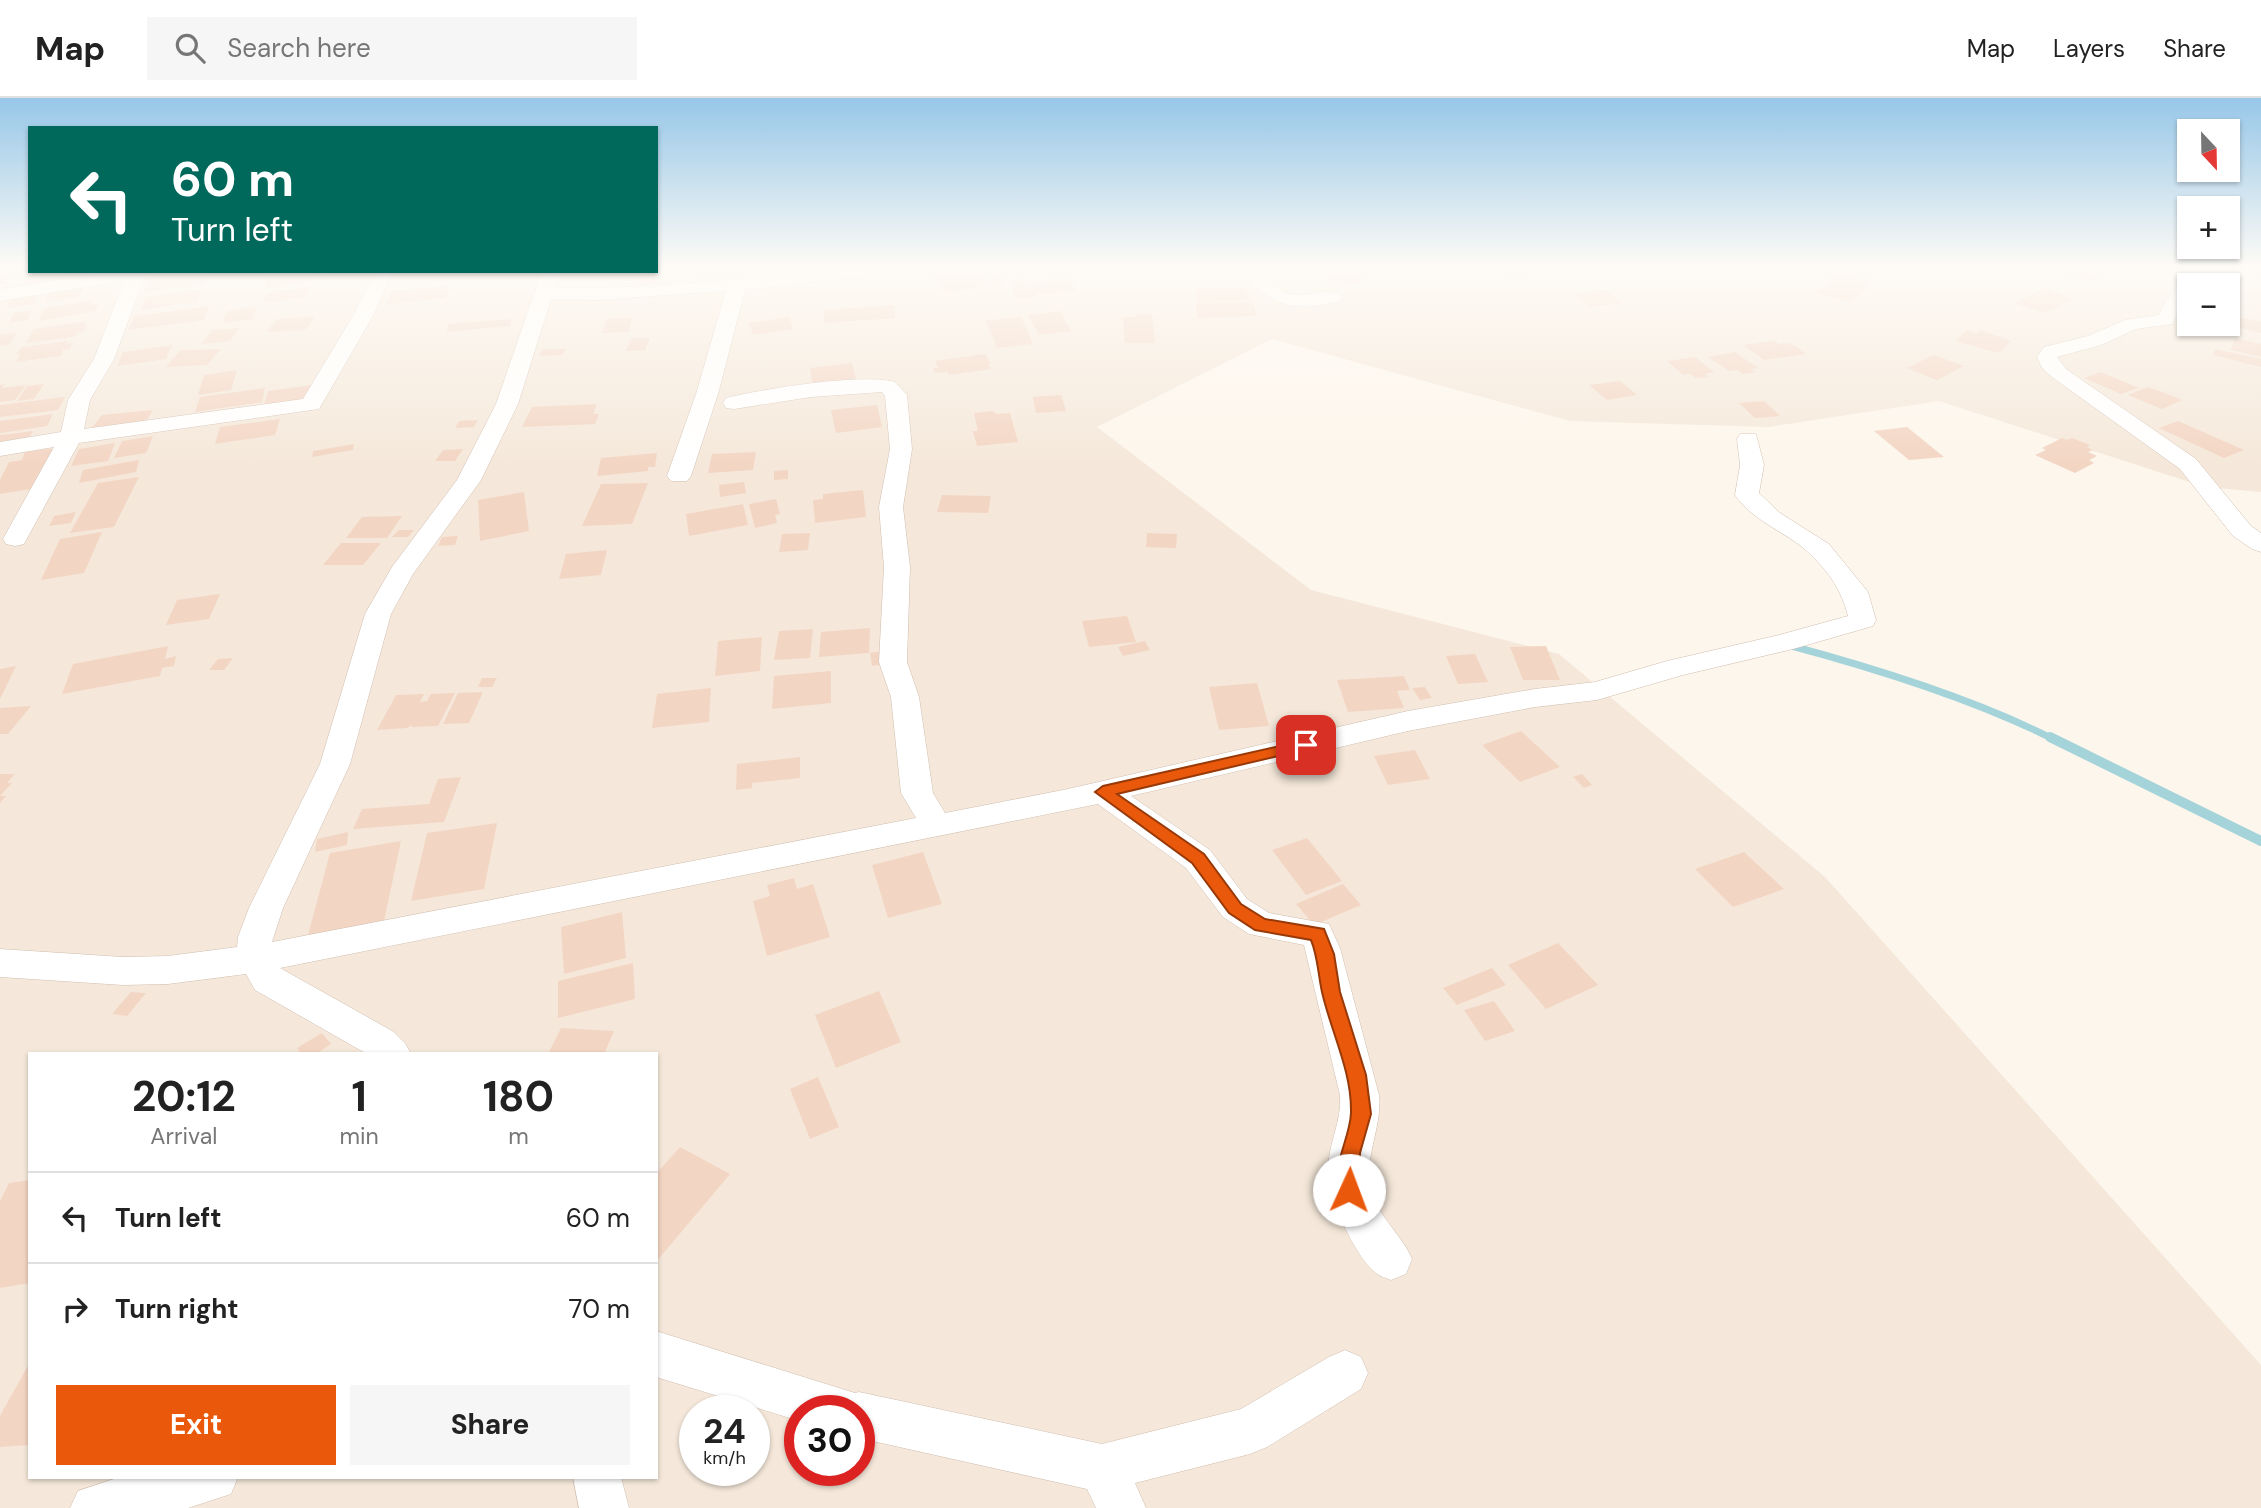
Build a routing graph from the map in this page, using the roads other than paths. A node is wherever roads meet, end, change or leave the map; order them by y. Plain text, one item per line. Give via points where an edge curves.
1 (116, 335) edge
2 (352, 335) edge
3 (530, 335) edge
4 (723, 335) edge
5 (2108, 335) edge
6 (734, 403) dead end
7 (71, 437) junction
8 (1748, 439) dead end
9 (0, 449) edge
10 (679, 476) dead end
11 (15, 539) dead end
12 (2261, 544) edge
13 (1103, 792) junction
14 (936, 825) junction
15 (255, 959) junction
16 (0, 963) edge
17 (390, 1052) edge
18 (1391, 1259) dead end
19 (658, 1355) edge
20 (1345, 1373) dead end
21 (791, 1395) edge
22 (875, 1420) edge
23 (206, 1479) edge
24 (597, 1479) edge
25 (1111, 1488) edge
26 (95, 1508) edge
27 (604, 1508) edge

1 - 7 street via 79,400
2 - 7 street via 311,404
3 - 15 street via 507,404 469,480 401,572 378,614 335,764 266,908 256,937
4 - 10 street
5 - 12 street via 2051,351 2049,364 2188,464 2242,531
6 - 14 street via 864,386 888,386 896,394 901,449 891,507 897,567 892,662 905,697 917,793
7 - 9 street
7 - 11 street
8 - 13 street via 1752,464 1747,495 1771,518 1820,549 1855,592 1863,620 1597,691 1408,722
13 - 14 street
13 - 18 street via 1198,859 1244,914 1261,925 1317,934 1356,1075 1361,1114 1350,1153 1349,1190 1357,1211
14 - 15 street
15 - 16 street via 123,971
15 - 17 street via 268,980
19 - 21 street
20 - 25 street via 1250,1430
22 - 25 street
23 - 26 street
24 - 27 street

